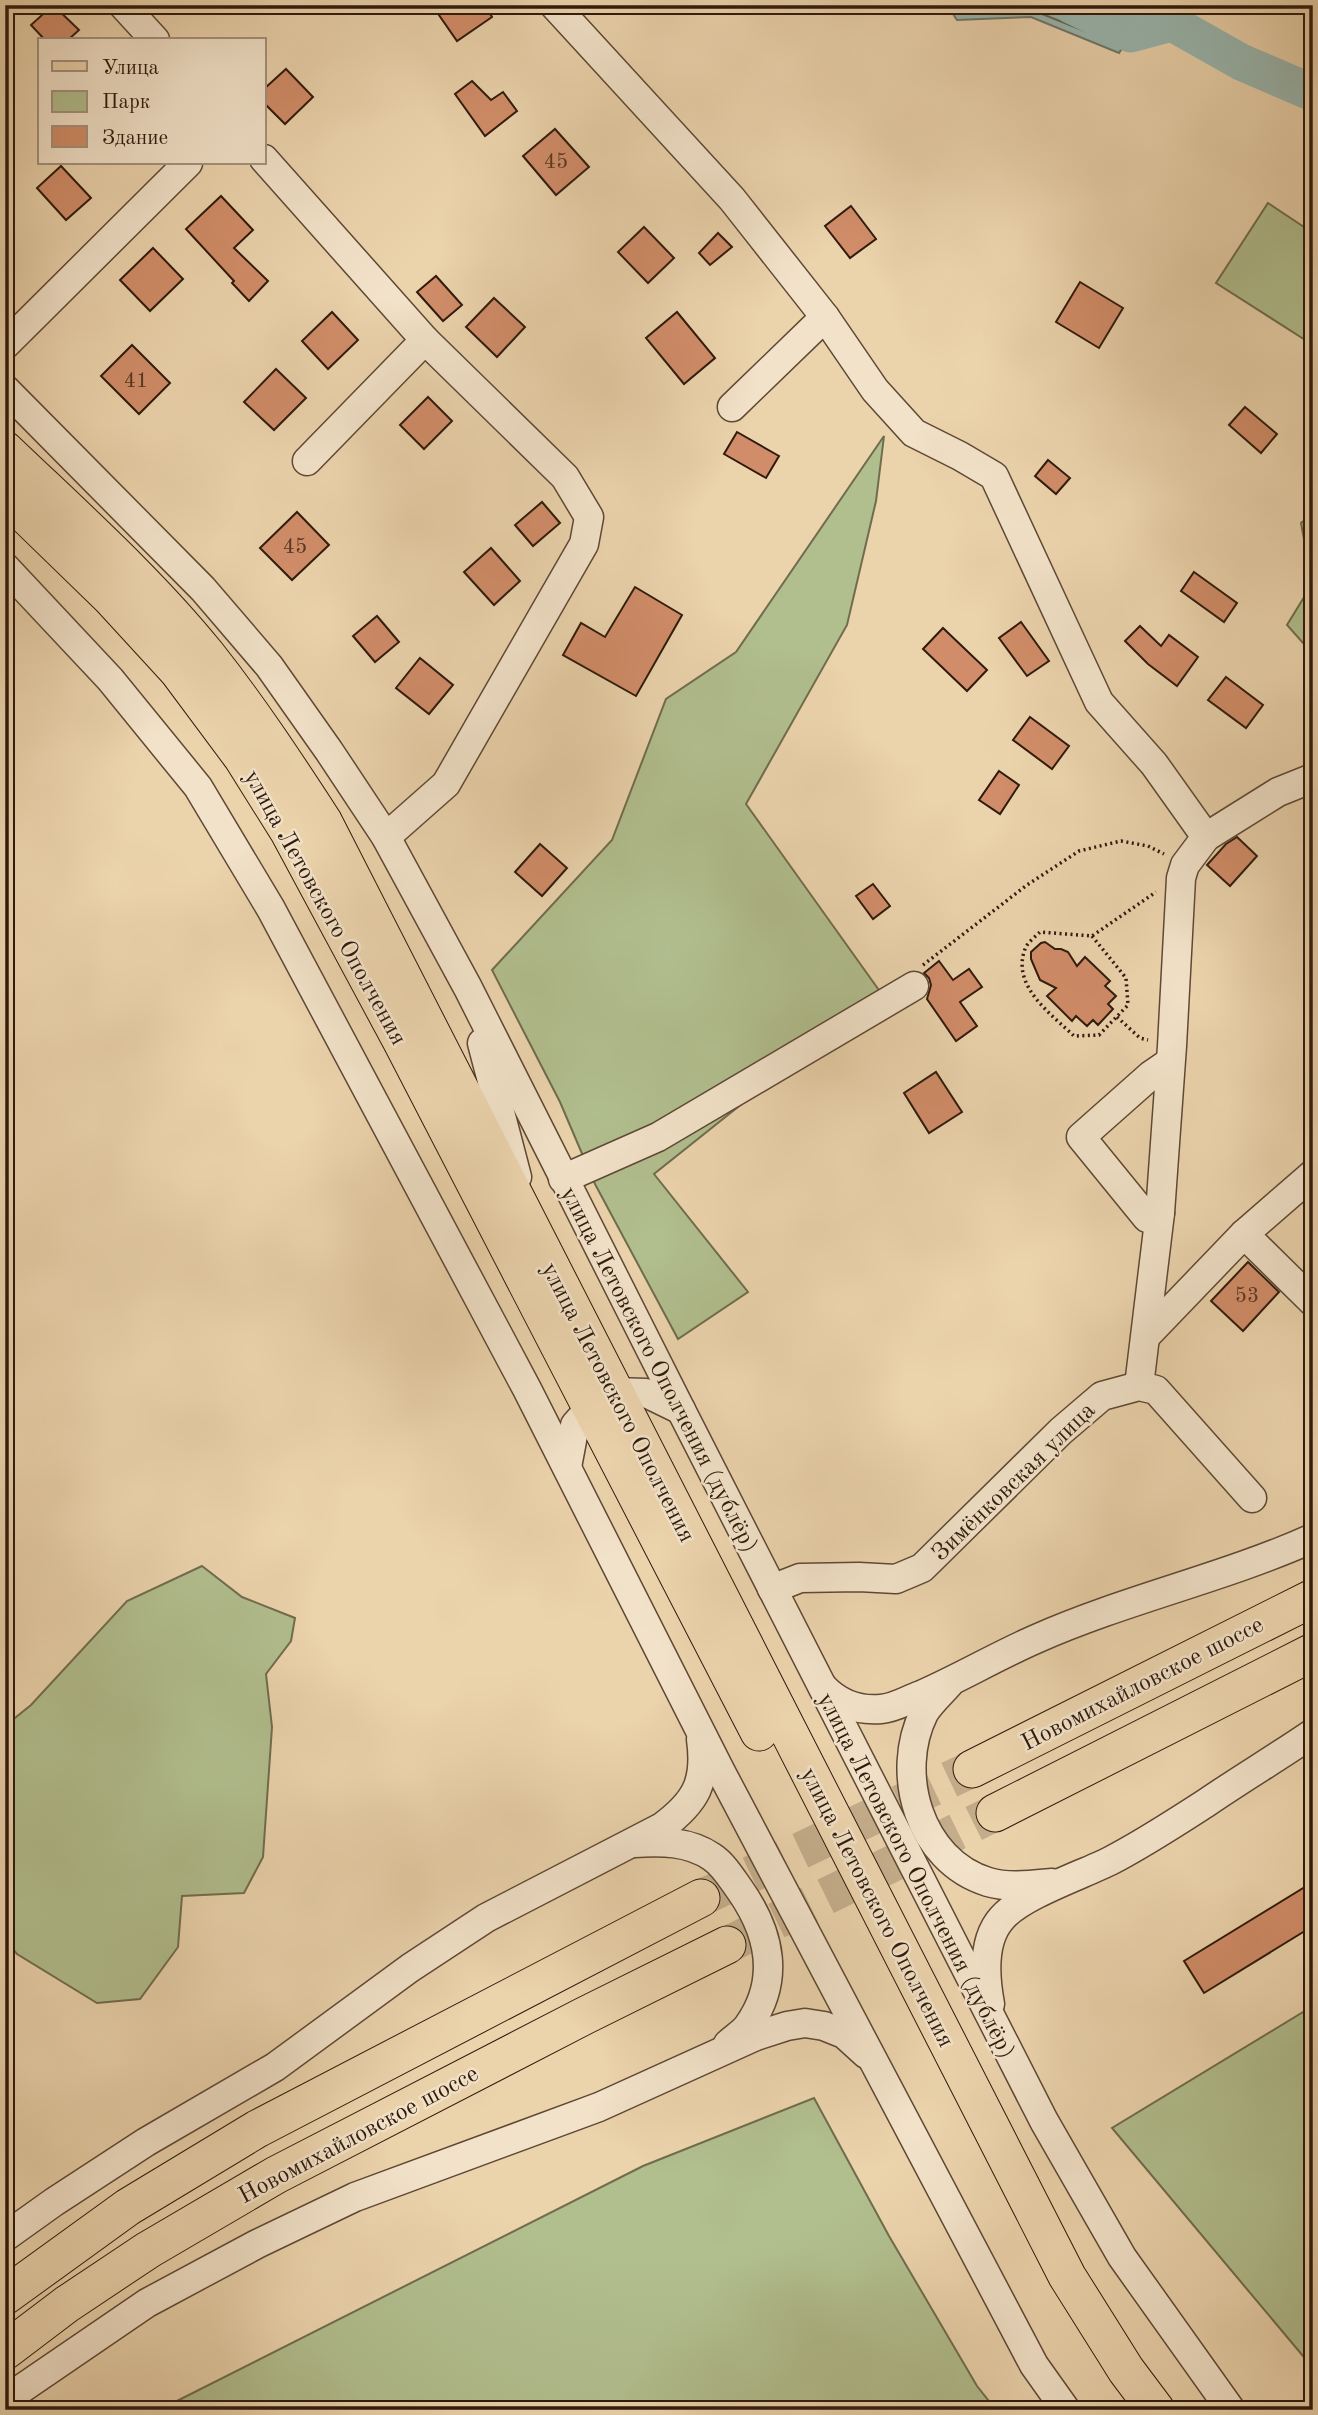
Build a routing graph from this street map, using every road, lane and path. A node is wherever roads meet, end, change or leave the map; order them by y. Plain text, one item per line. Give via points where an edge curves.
1 (123, 5) edge
2 (554, 5) edge
3 (153, 38) edge
4 (266, 161) edge
5 (187, 164) edge
6 (825, 317) junction
7 (425, 340) junction
8 (5, 345) edge
9 (5, 389) edge
10 (732, 407) dead end
11 (5, 450) edge
12 (307, 461) dead end
13 (5, 495) edge
14 (5, 567) edge
15 (1313, 778) edge
16 (386, 837) junction
17 (1206, 837) junction
18 (1183, 872) junction
19 (1092, 936) junction
20 (917, 977) joint
21 (468, 988) junction
22 (1117, 1017) junction
23 (1171, 1054) junction
24 (1313, 1174) edge
25 (563, 1179) junction
26 (1160, 1213) junction
27 (530, 1230) junction
28 (1244, 1234) junction
29 (1313, 1302) edge
30 (1146, 1336) junction
31 (1139, 1387) junction
32 (603, 1400) junction
33 (681, 1410) junction
34 (567, 1467) junction
35 (1251, 1498) dead end
36 (1313, 1538) edge
37 (772, 1589) junction
38 (1313, 1598) edge
39 (1313, 1652) edge
40 (950, 1682) junction
41 (821, 1685) junction
42 (700, 1730) junction
43 (1313, 1733) edge
44 (972, 1769) tunnel mouth
45 (995, 1813) tunnel mouth
46 (628, 1844) junction
47 (1063, 1883) junction
48 (701, 1898) tunnel mouth
49 (727, 1945) tunnel mouth
50 (993, 2024) junction
51 (716, 2056) junction
52 (878, 2069) junction
53 (5, 2237) edge
54 (5, 2296) edge
55 (5, 2351) edge
56 (5, 2400) edge
57 (1230, 2409) edge
58 (1066, 2410) edge
59 (1124, 2410) edge
60 (1156, 2410) edge

1 - 3 street
2 - 6 street via 732,199
4 - 7 street
5 - 8 street
6 - 10 street
6 - 17 street via 875,390 914,433 994,476 1099,702 1154,764
7 - 12 street
7 - 16 street via 565,477 589,517 584,544 446,784
9 - 16 street, улица Летовского Ополчения (дублёр) via 202,589 269,666
11 - 27 main road, улица Летовского Ополчения via 144,585 206,655 273,744 323,821
13 - 32 main road, улица Летовского Ополчения via 178,671 242,757 289,832
14 - 34 street via 110,679 198,787 271,909
15 - 17 street via 1278,792
16 - 21 street, улица Летовского Ополчения (дублёр)
17 - 18 street
18 - 19 path
18 - 20 path via 1148,846 1121,841 1079,851 1027,885
18 - 23 street
19 - 22 path via 1126,978 1128,1005
19 - 22 path via 1040,932 1025,947 1023,969 1032,996 1074,1036 1099,1035
20 - 25 street via 658,1137
21 - 25 street, улица Летовского Ополчения (дублёр)
21 - 27 street
22 - 23 path via 1140,1038
23 - 26 street
23 - 26 street via 1081,1137 1147,1218
24 - 28 street
25 - 33 street, улица Летовского Ополчения (дублёр)
26 - 30 street
27 - 32 main road, улица Летовского Ополчения
28 - 29 street
28 - 30 street
30 - 31 street
31 - 35 street via 1156,1390
31 - 37 street, Зимёнковская улица via 1102,1396 922,1568 896,1579 800,1578
32 - 33 street via 646,1393
32 - 34 street via 575,1425
32 - 59 main road, улица Летовского Ополчения via 1044,2283
32 - 60 main road, улица Летовского Ополчения via 1067,2276
33 - 37 street, улица Летовского Ополчения (дублёр)
34 - 42 street
36 - 40 street via 1037,1639
37 - 41 street, улица Летовского Ополчения (дублёр)
38 - 44 main road, Новомихайловское шоссе
39 - 45 main road, Новомихайловское шоссе
40 - 41 street via 880,1709 844,1704
40 - 47 street via 925,1711 915,1738 910,1770 914,1801 925,1827 962,1871 988,1882 1019,1886
41 - 50 street, улица Летовского Ополчения (дублёр)
42 - 46 street via 703,1776 694,1796 662,1827
42 - 52 street
43 - 47 street via 1143,1842
46 - 51 street via 658,1841 685,1845 712,1857 750,1905 770,1969 763,1998 747,2027
46 - 53 street via 486,1918 275,2067 146,2142
47 - 50 street via 1012,1910 991,1936 986,1985
48 - 54 main road, Новомихайловское шоссе via 257,2129 128,2207
49 - 55 main road, Новомихайловское шоссе via 276,2175 148,2250
50 - 57 street, улица Летовского Ополчения (дублёр) via 1122,2257
51 - 52 street via 756,2036 804,2023 844,2034
51 - 56 street via 599,2107 355,2197 281,2232 147,2303
52 - 58 street via 1034,2365

